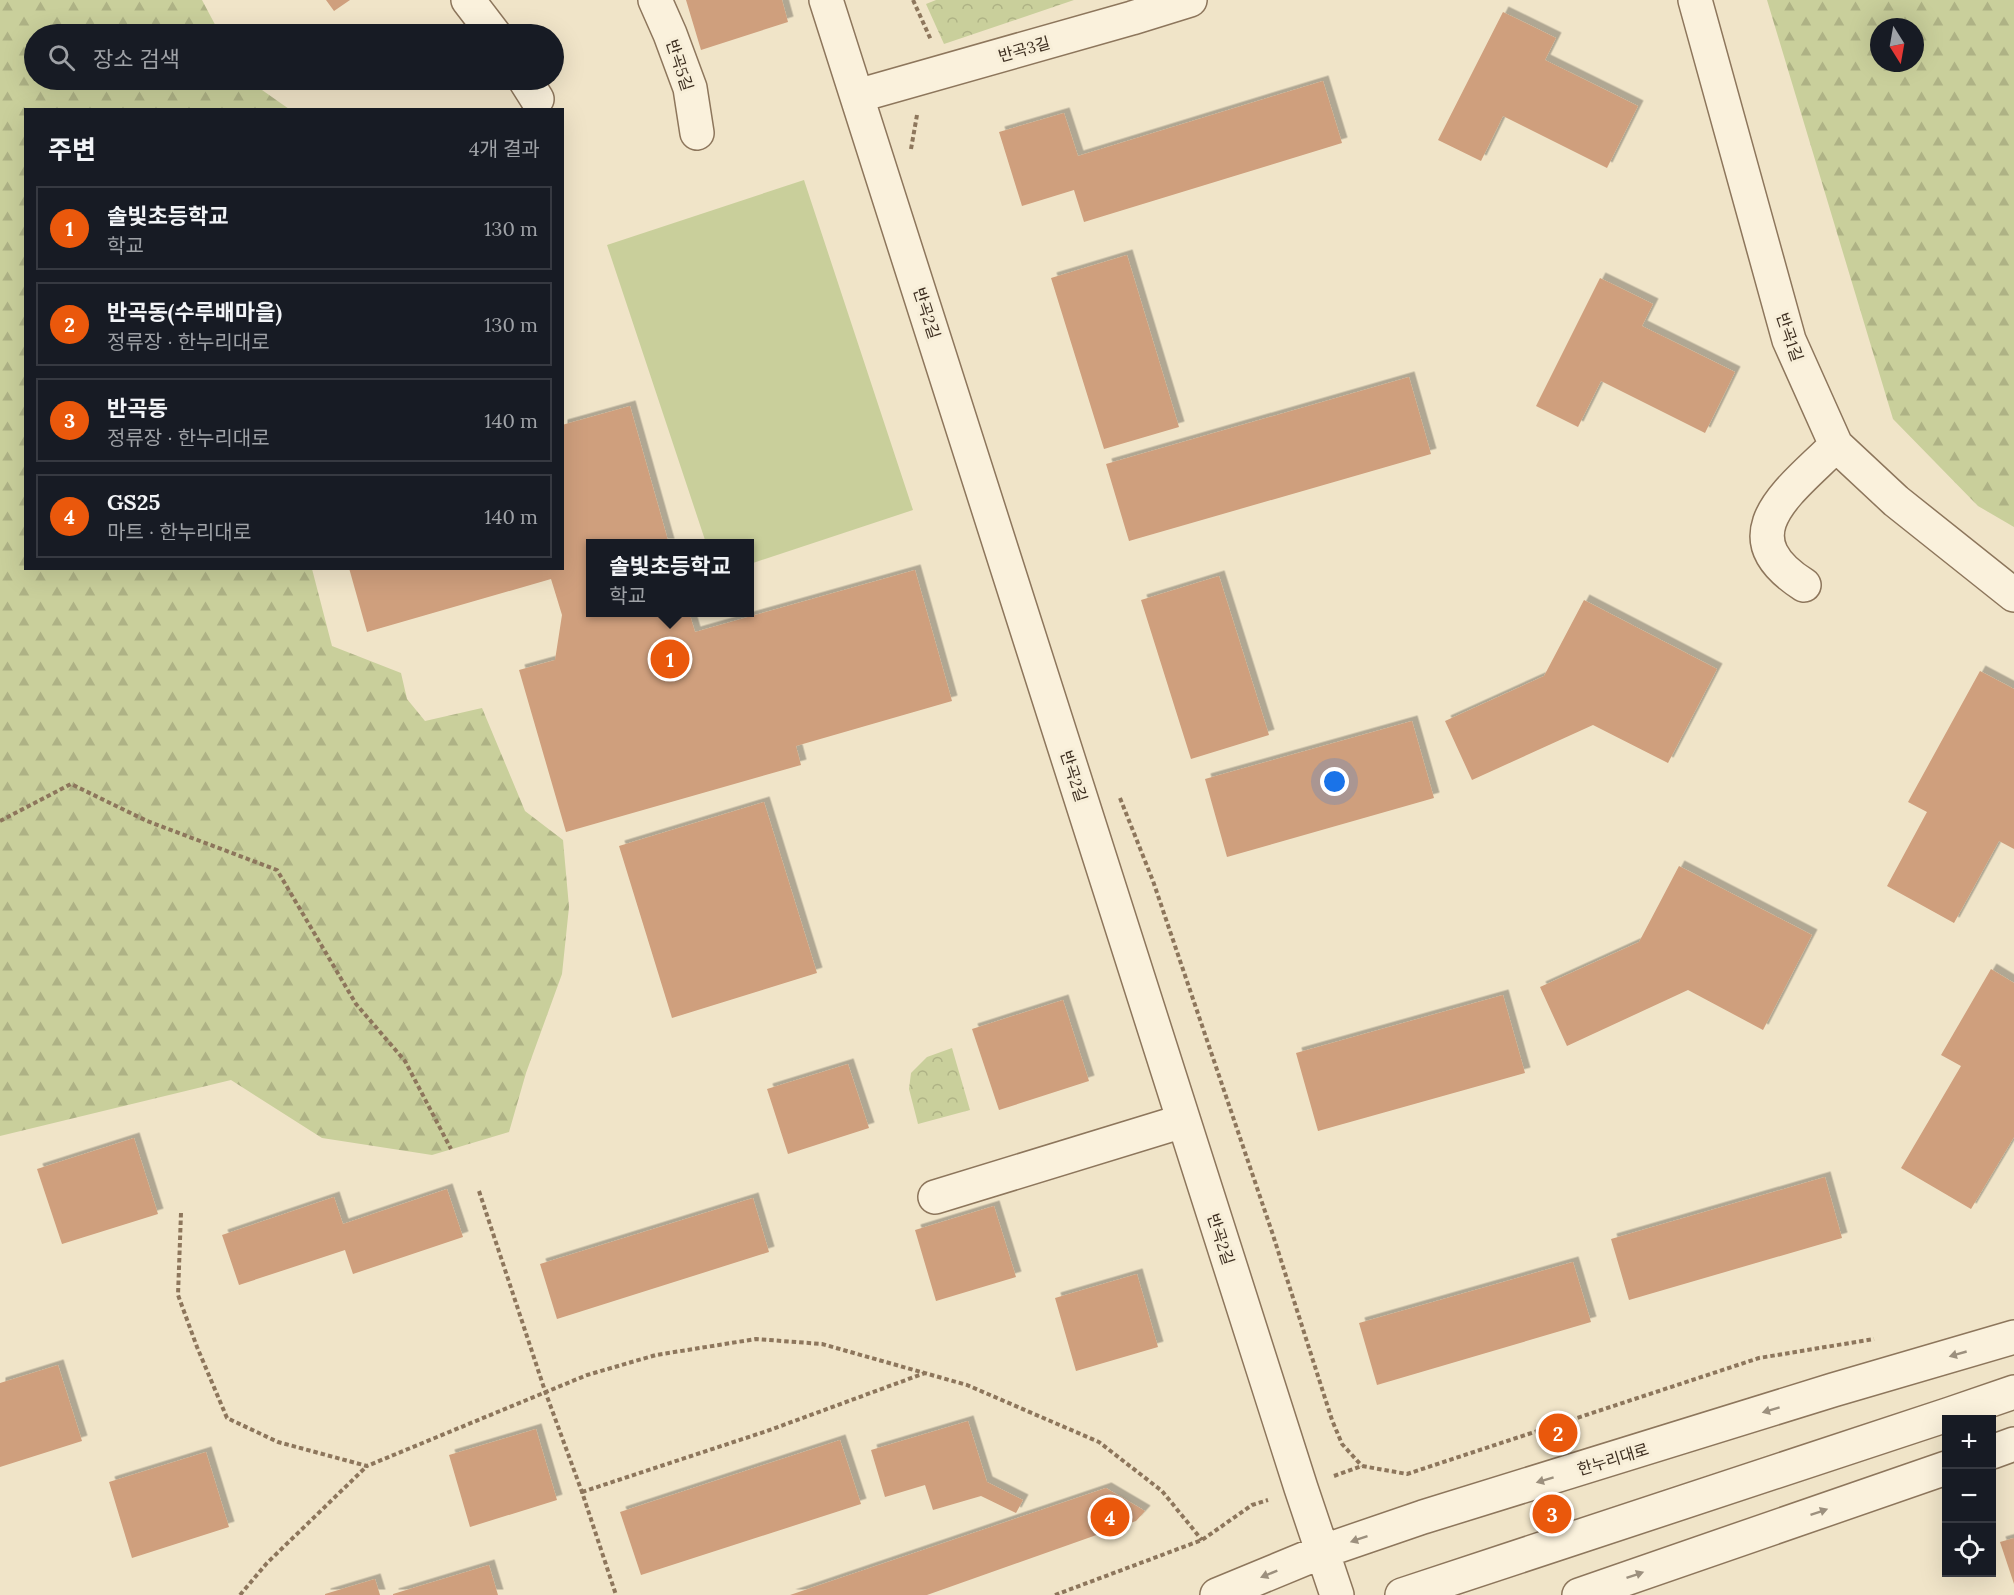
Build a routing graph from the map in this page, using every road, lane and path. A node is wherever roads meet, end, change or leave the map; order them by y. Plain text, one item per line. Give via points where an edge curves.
1 (468, 0) edge
2 (655, 0) edge
3 (826, 0) edge
4 (913, 0) edge
5 (1190, 0) edge
6 (1695, 0) edge
7 (486, 24) edge
8 (942, 72) junction
9 (857, 96) junction
10 (917, 112) dead end
11 (697, 133) dead end
12 (911, 151) dead end
13 (1836, 445) junction
14 (1804, 585) dead end
15 (2014, 595) edge
16 (1119, 794) dead end
17 (0, 821) edge
18 (1184, 1121) junction
19 (451, 1149) dead end
20 (479, 1191) dead end
21 (935, 1197) dead end
22 (181, 1213) dead end
23 (2014, 1337) edge
24 (1875, 1339) dead end
25 (926, 1373) junction
26 (545, 1391) junction
27 (2014, 1392) edge
28 (2014, 1444) edge
29 (1996, 1451) edge
30 (367, 1466) junction
31 (1944, 1469) edge
32 (582, 1492) junction
33 (1252, 1505) dead end
34 (1202, 1540) junction
35 (1321, 1552) junction
36 (240, 1595) edge
37 (616, 1595) edge
38 (1055, 1595) edge
39 (1218, 1595) edge
40 (1337, 1595) edge
41 (1402, 1595) edge
42 (1580, 1595) edge

1 - 7 street
2 - 11 street, 반곡5길 via 690,88
3 - 9 street, 반곡2길
4 - 8 path
5 - 8 street, 반곡3길
6 - 13 street, 반곡1길 via 1789,340
8 - 9 street, 반곡3길
9 - 18 street, 반곡2길
10 - 12 path
13 - 14 street via 1782,498 1766,539 1774,558 1788,575
13 - 15 street, 반곡1길 via 1896,501
16 - 24 path via 1153,881 1332,1420 1342,1444 1362,1466 1407,1474 1759,1359
17 - 19 path via 71,784 147,821 277,870 356,1004 405,1061
18 - 21 street
18 - 35 street, 반곡2길
20 - 26 path
22 - 30 path via 178,1295 227,1418 278,1442
23 -> 35 street, 한누리대로 via 1423,1517
25 - 26 path via 822,1344 756,1339 656,1355
25 - 32 path
25 - 34 path via 967,1384 1099,1442 1162,1491
26 - 30 path
26 - 32 path
27 - 41 street
28 - 29 street
30 - 36 path via 267,1563
42 -> 31 street
32 - 37 path
33 - 34 path
34 - 38 path
35 -> 39 street, 한누리대로
35 - 40 street, 반곡2길

